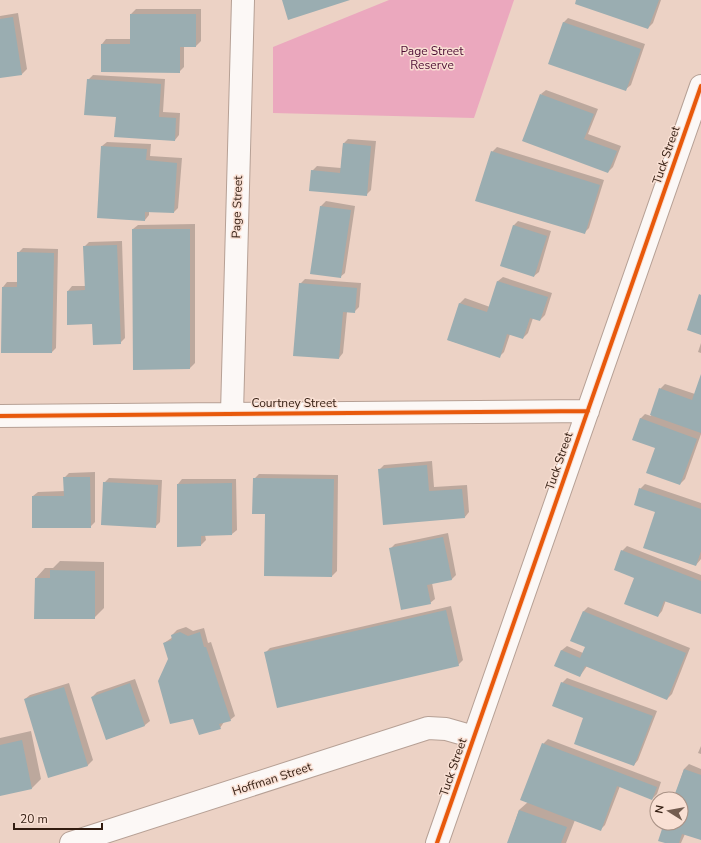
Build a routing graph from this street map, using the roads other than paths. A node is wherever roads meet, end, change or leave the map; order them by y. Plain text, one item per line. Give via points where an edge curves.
1 (243, 0) edge
2 (701, 86) edge
3 (588, 411) junction
4 (232, 413) junction
5 (0, 416) edge
6 (474, 737) junction
7 (71, 843) edge
8 (436, 843) edge

1 - 4 street, Page Street
2 - 3 street, Tuck Street
3 - 4 street, Courtney Street
3 - 6 street, Tuck Street
4 - 5 street, Courtney Street
6 - 7 street, Hoffman Street via 446,729 428,728
6 - 8 street, Tuck Street

